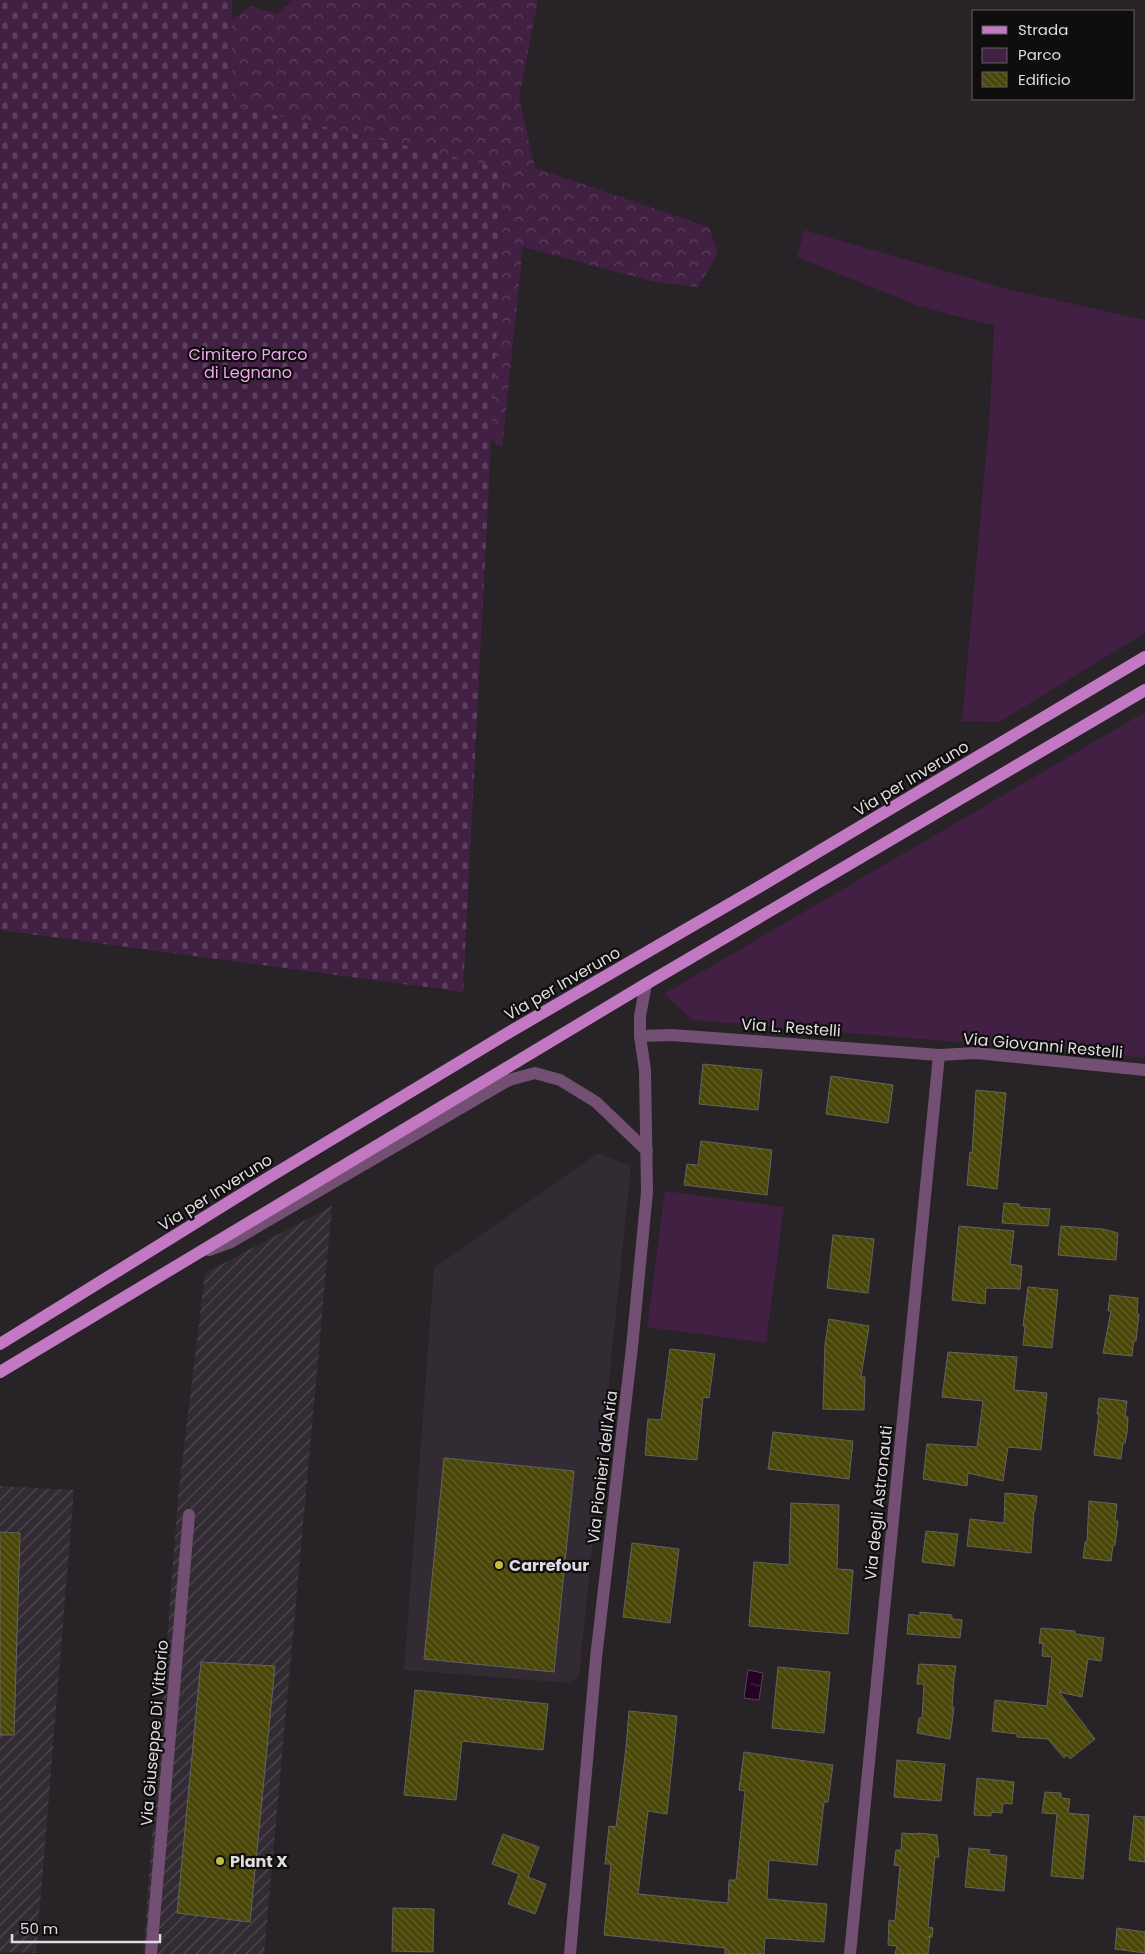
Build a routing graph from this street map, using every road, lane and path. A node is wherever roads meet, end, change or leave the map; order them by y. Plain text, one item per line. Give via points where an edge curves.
1 (1145, 657) edge
2 (1145, 690) edge
3 (646, 984) junction
4 (640, 1036) junction
5 (939, 1055) junction
6 (1145, 1070) edge
7 (647, 1151) junction
8 (191, 1257) junction
9 (0, 1344) edge
10 (0, 1372) edge
11 (189, 1515) dead end
12 (151, 1954) edge
13 (570, 1954) edge
14 (850, 1954) edge

1 - 9 main road, Via per Inveruno via 513,1030
2 - 3 main road
3 - 4 street, Via Pionieri dell'Aria
3 - 8 main road
4 - 5 street, Via L. Restelli via 672,1035
4 - 7 street, Via Pionieri dell'Aria
5 - 6 street, Via Giovanni Restelli via 976,1053
5 - 14 street, Via degli Astronauti
7 - 8 street via 596,1102 560,1080 535,1073 509,1080 231,1242
7 - 13 street, Via Pionieri dell'Aria via 647,1192 596,1658
8 - 10 main road
11 - 12 street, Via Giuseppe Di Vittorio

